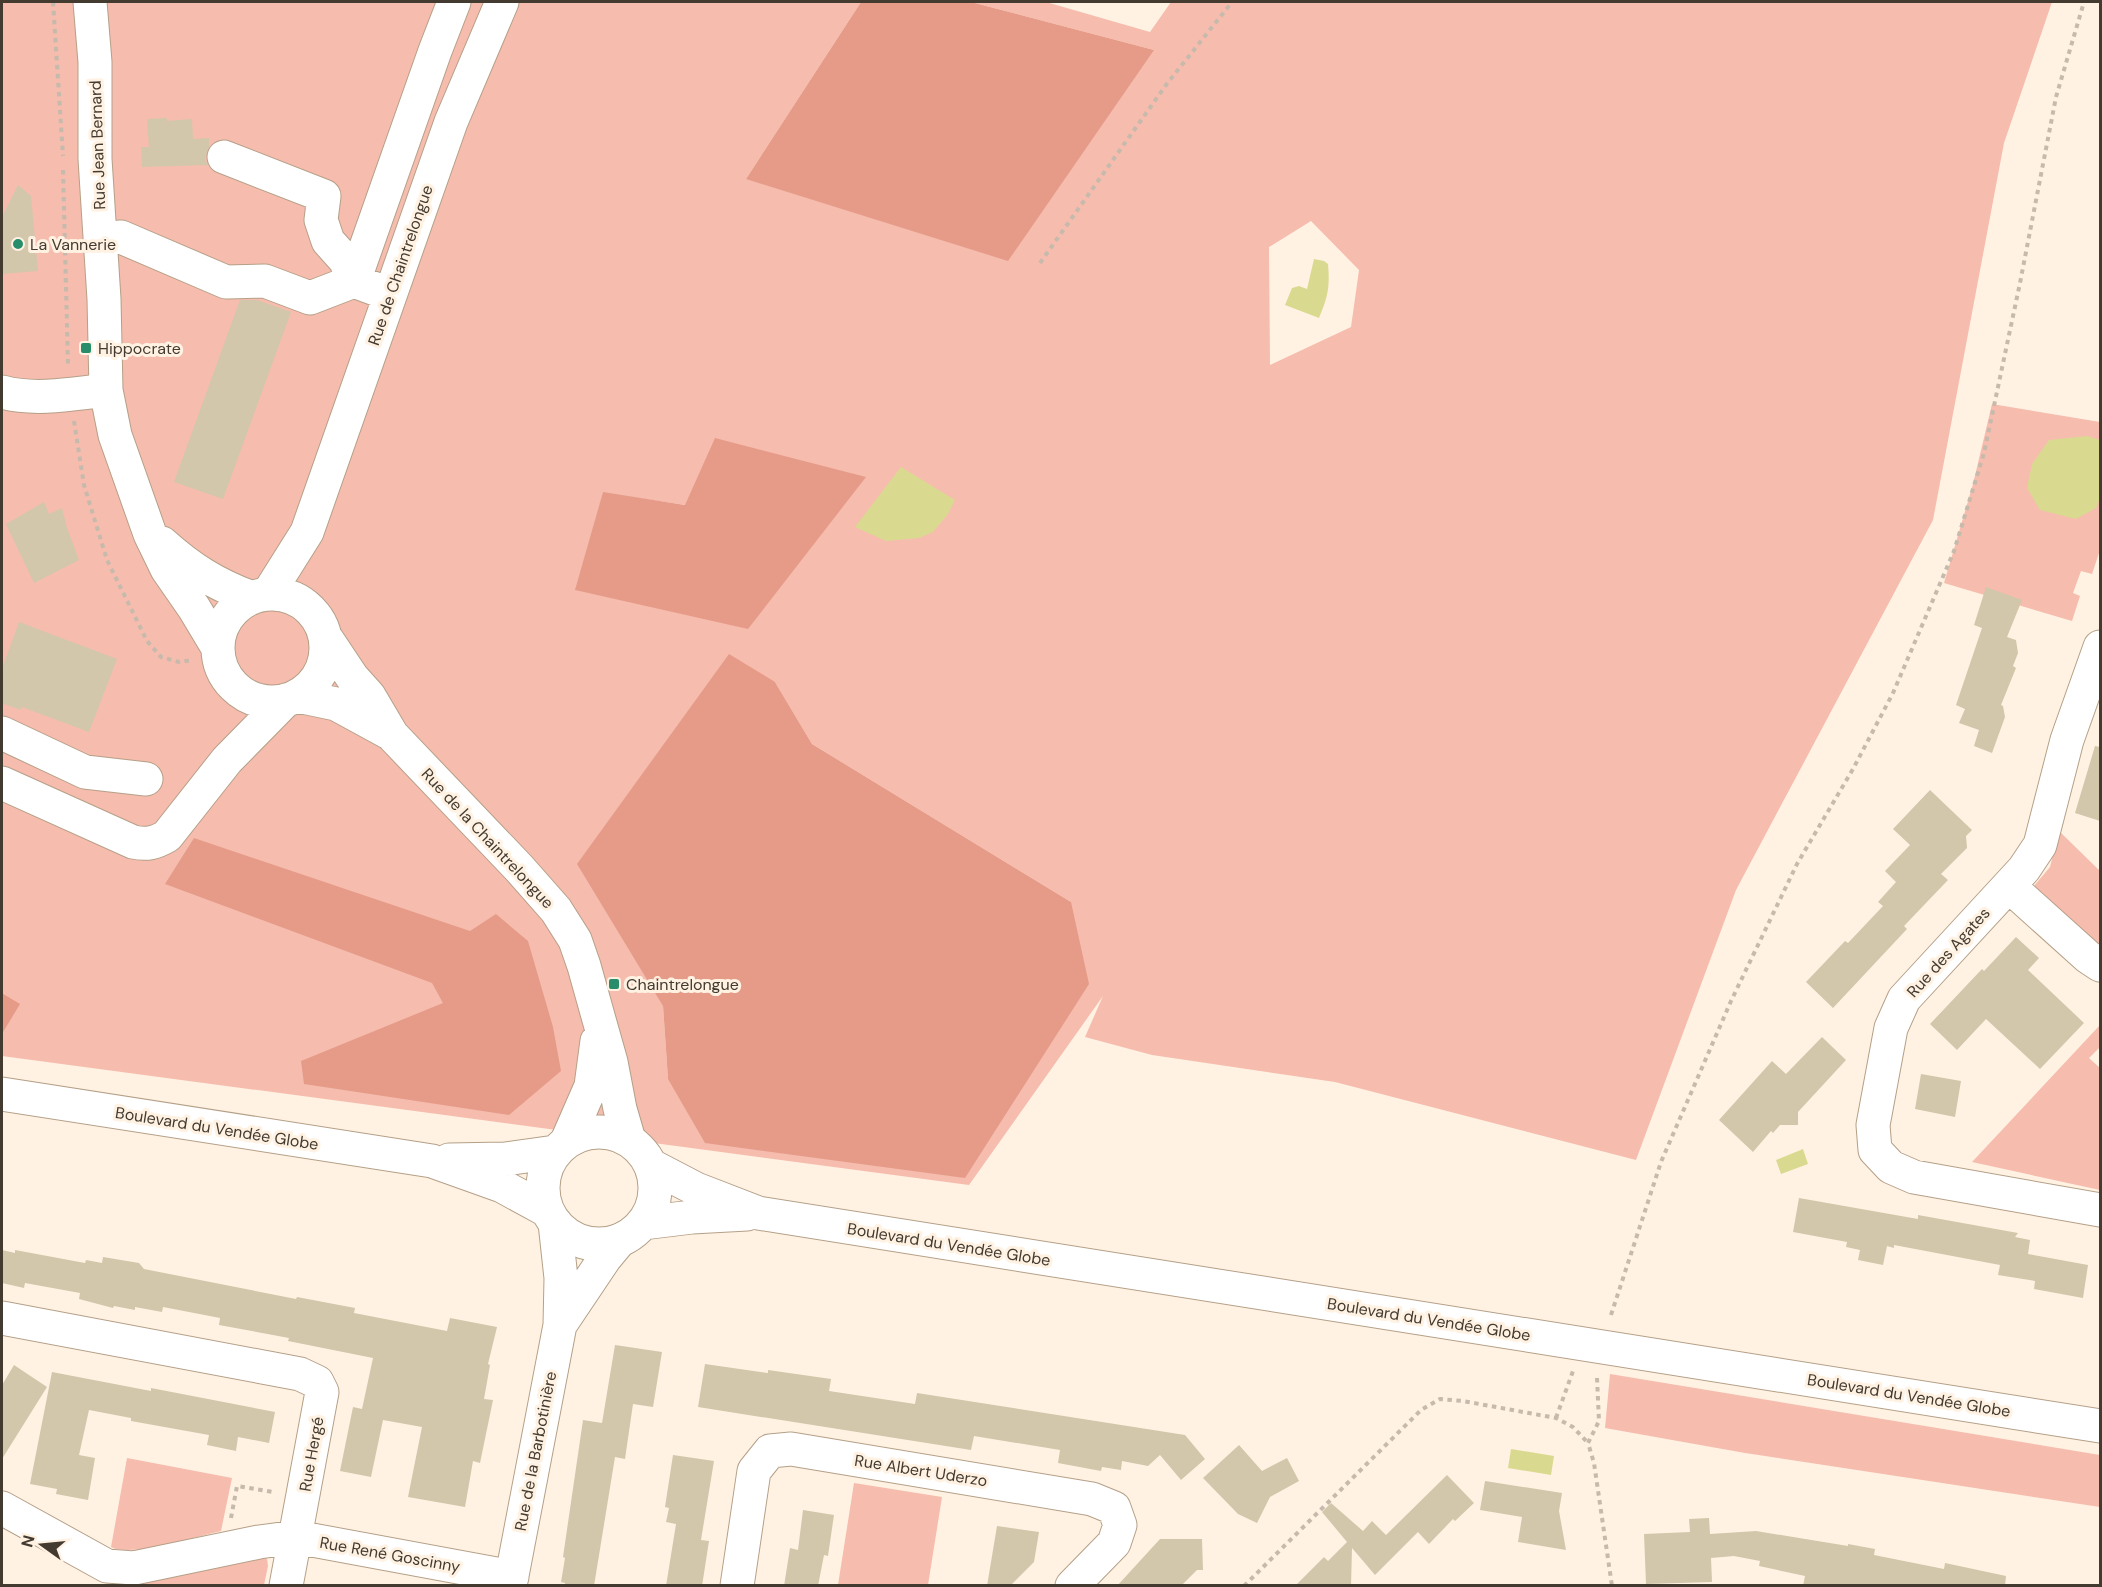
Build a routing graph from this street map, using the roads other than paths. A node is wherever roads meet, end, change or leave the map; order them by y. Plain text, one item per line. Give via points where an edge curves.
1 (90, 2) edge
2 (454, 2) edge
3 (502, 2) edge
4 (224, 158) dead end
5 (100, 239) junction
6 (354, 281) junction
7 (389, 294) junction
8 (106, 390) junction
9 (2, 392) edge
10 (307, 531) junction
11 (150, 534) junction
12 (260, 596) junction
13 (321, 627) junction
14 (2100, 647) edge
15 (218, 648) junction
16 (233, 686) junction
17 (292, 698) junction
18 (2088, 718) edge
19 (2, 733) edge
20 (392, 735) junction
21 (227, 760) junction
22 (85, 772) junction
23 (146, 779) dead end
24 (2, 783) edge
25 (69, 813) junction
26 (2009, 886) junction
27 (2100, 965) edge
28 (598, 1016) junction
29 (2, 1094) edge
30 (629, 1140) junction
31 (561, 1147) junction
32 (432, 1161) junction
33 (650, 1165) junction
34 (2100, 1210) edge
35 (758, 1213) junction
36 (550, 1216) junction
37 (632, 1231) junction
38 (2, 1318) edge
39 (560, 1325) junction
40 (2100, 1426) edge
41 (2, 1508) edge
42 (296, 1537) junction
43 (511, 1582) edge
44 (286, 1586) edge
45 (737, 1586) edge
46 (1072, 1586) edge

1 - 5 street, Rue Jean Bernard
2 - 6 street
3 - 7 street, Rue de Chaintrelongue via 451,122
4 - 6 street via 324,196 321,220 328,241 345,260
5 - 6 street via 121,237 226,282 265,281 310,298
5 - 8 street, Rue Jean Bernard
6 - 7 street
7 - 10 street, Rue de Chaintrelongue
8 - 9 street via 69,395 15,396
8 - 11 street, Rue Jean Bernard via 115,435
10 - 12 street, Rue de Chaintrelongue
10 - 13 street, Rue de Chaintrelongue via 306,577
11 - 12 street via 213,582
11 - 15 street, Rue Jean Bernard via 167,569
12 - 13 street via 286,596 303,603
12 - 15 street via 238,606 227,618
13 - 17 street via 325,660 315,681
13 - 20 street, Rue de la Chaintrelongue
14 - 18 street, Rue des Agates
15 - 16 street via 224,672
16 - 17 street via 249,697 267,702
16 - 21 street via 234,728
17 - 20 street, Rue de la Chaintrelongue via 336,704
17 - 21 street
18 - 26 street, Rue des Agates via 2067,740 2040,845
19 - 22 street
20 - 28 street, Rue de la Chaintrelongue via 556,910 574,940
21 - 25 street via 167,836 156,843 133,842
22 - 23 street
22 - 25 street
24 - 25 street
26 - 27 street
26 - 34 street, Rue des Agates via 1904,999 1887,1049 1873,1125 1875,1150 1890,1167 1914,1177
28 - 30 street, Rue de la Chaintrelongue
28 - 31 street, Rue de la Chaintrelongue via 591,1086
29 - 32 street, Boulevard du Vendée Globe
30 - 31 street via 598,1131 582,1134
30 - 33 street
31 - 32 street, Boulevard du Vendée Globe via 506,1159
31 - 36 street via 545,1170 542,1190
32 - 36 street, Boulevard du Vendée Globe via 502,1186
33 - 35 street, Boulevard du Vendée Globe via 696,1189
33 - 37 street via 654,1195 650,1209
35 - 37 street, Boulevard du Vendée Globe via 692,1217
35 - 40 street, Boulevard du Vendée Globe
36 - 37 street via 568,1236 585,1243 603,1244
36 - 39 street, Rue de la Barbotinière via 561,1278
37 - 39 street, Rue de la Barbotinière via 605,1258
38 - 42 street, Rue Hergé via 300,1374 317,1382 322,1392
39 - 43 street, Rue de la Barbotinière
41 - 42 street via 107,1566 134,1569
42 - 43 street, Rue René Goscinny
42 - 44 street
45 - 46 street, Rue Albert Uderzo via 754,1471 770,1451 791,1449 1102,1502 1114,1508 1120,1525 1114,1543

